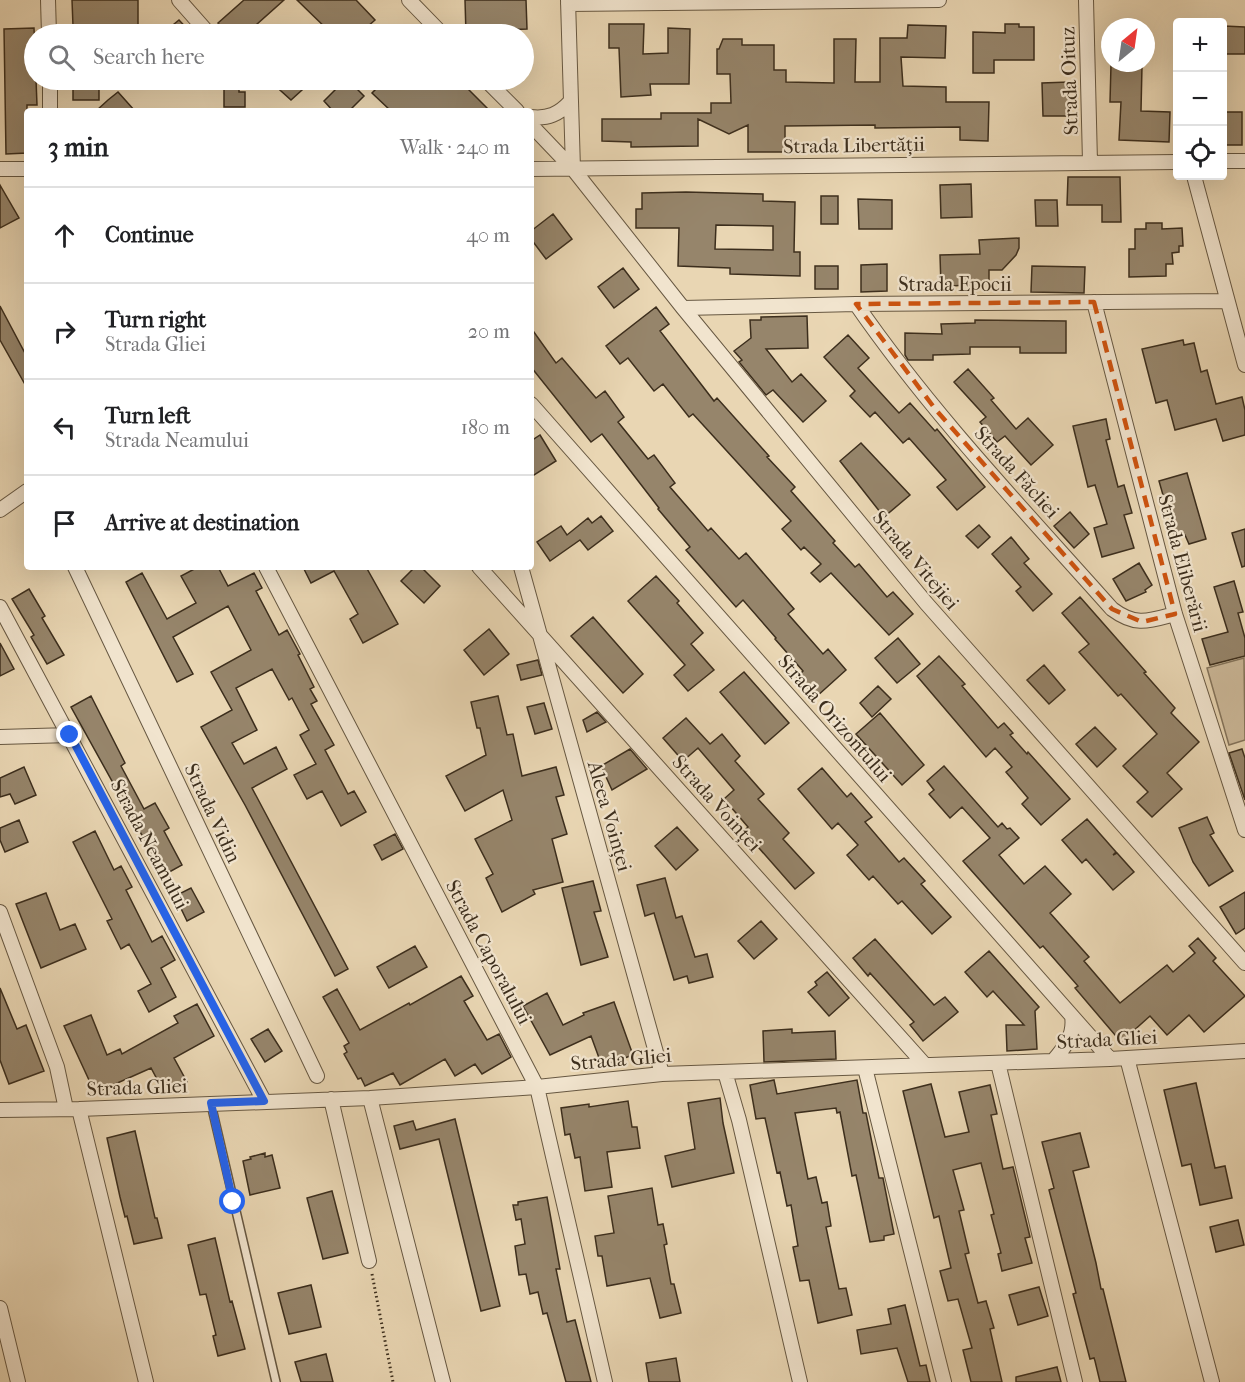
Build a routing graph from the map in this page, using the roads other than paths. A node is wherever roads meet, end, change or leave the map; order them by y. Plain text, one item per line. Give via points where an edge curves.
1 (48, 0) edge
2 (179, 0) edge
3 (409, 0) edge
4 (426, 0) edge
5 (939, 0) edge
6 (1086, 0) edge
7 (568, 2) edge
8 (426, 18) junction
9 (49, 24) edge
10 (201, 24) edge
11 (432, 24) edge
12 (50, 90) edge
13 (496, 90) edge
14 (570, 102) junction
15 (50, 108) edge
16 (514, 108) edge
17 (534, 117) edge
18 (534, 128) edge
19 (1227, 161) edge
20 (1245, 161) edge
21 (1090, 162) junction
22 (1173, 162) edge
23 (0, 169) edge
24 (24, 169) edge
25 (534, 169) edge
26 (573, 169) junction
27 (1195, 180) edge
28 (1227, 301) junction
29 (1094, 302) junction
30 (856, 304) junction
31 (683, 308) junction
32 (1245, 365) edge
33 (534, 407) edge
34 (24, 493) edge
35 (0, 510) edge
36 (76, 570) edge
37 (268, 570) edge
38 (482, 570) edge
39 (523, 570) edge
40 (0, 606) edge
41 (1175, 614) junction
42 (539, 635) junction
43 (70, 735) junction
44 (0, 737) edge
45 (1245, 830) edge
46 (0, 912) edge
47 (1245, 963) edge
48 (1072, 1016) junction
49 (1245, 1051) edge
50 (1127, 1058) junction
51 (1110, 1059) junction
52 (1053, 1061) junction
53 (998, 1063) junction
54 (925, 1065) junction
55 (865, 1068) junction
56 (725, 1072) junction
57 (662, 1074) junction
58 (317, 1076) dead end
59 (537, 1087) junction
60 (370, 1098) junction
61 (331, 1099) junction
62 (264, 1101) junction
63 (211, 1103) junction
64 (72, 1109) junction
65 (0, 1110) edge
66 (369, 1261) road end
67 (0, 1308) edge
68 (18, 1382) edge
69 (146, 1382) edge
70 (276, 1382) edge
71 (443, 1382) edge
72 (605, 1382) edge
73 (800, 1382) edge
74 (944, 1382) edge
75 (1075, 1382) edge
76 (1212, 1382) edge

1 - 9 street
2 - 10 street
3 - 8 street
4 - 8 street
5 - 7 street
6 - 21 street, Strada Oituz
7 - 14 street
8 - 11 street
12 - 15 street
13 - 16 street
14 - 17 street via 555,115
14 - 26 street
18 - 26 street, Strada Vitejiei
19 - 20 street
21 - 22 street, Strada Libertății
21 - 26 street, Strada Libertății
23 - 24 street
25 - 26 street, Strada Libertății
26 - 31 street, Strada Vitejiei
27 - 28 street
28 - 29 street, Strada Epocii
28 - 32 street
29 - 30 street, Strada Epocii
29 - 41 street, Strada Eliberării
30 - 31 street, Strada Epocii
30 - 41 street, Strada Făcliei via 936,410 1112,609 1142,622
31 - 47 street, Strada Vitejiei via 926,603
33 - 48 street, Strada Orizontului
34 - 35 street
36 - 58 street, Strada Vidin
37 - 59 street, Strada Caporalului
38 - 42 street, Strada Voinței
39 - 42 street, Aleea Voinței
40 - 43 street, Strada Neamului
41 - 45 street, Strada Eliberării
42 - 54 street, Strada Voinței
42 - 57 street, Aleea Voinței
43 - 44 street
43 - 62 street, Strada Neamului
46 - 64 street
48 - 51 street, Strada Orizontului
48 - 52 street via 1071,1035
49 - 50 street, Strada Gliei
50 - 51 street, Strada Gliei
50 - 76 street
51 - 52 street, Strada Gliei
52 - 53 street, Strada Gliei
53 - 54 street, Strada Gliei
53 - 75 street
54 - 55 street, Strada Gliei
55 - 56 street, Strada Gliei
55 - 74 street
56 - 57 street, Strada Gliei
56 - 73 street
57 - 59 street, Strada Gliei
59 - 60 street, Strada Gliei
59 - 72 street, Strada Caporalului
60 - 61 street, Strada Gliei
60 - 71 street
61 - 62 street, Strada Gliei
61 - 66 street
62 - 63 street, Strada Gliei
63 - 64 street, Strada Gliei
63 - 70 lane
64 - 65 street, Strada Gliei
64 - 69 street
67 - 68 street

